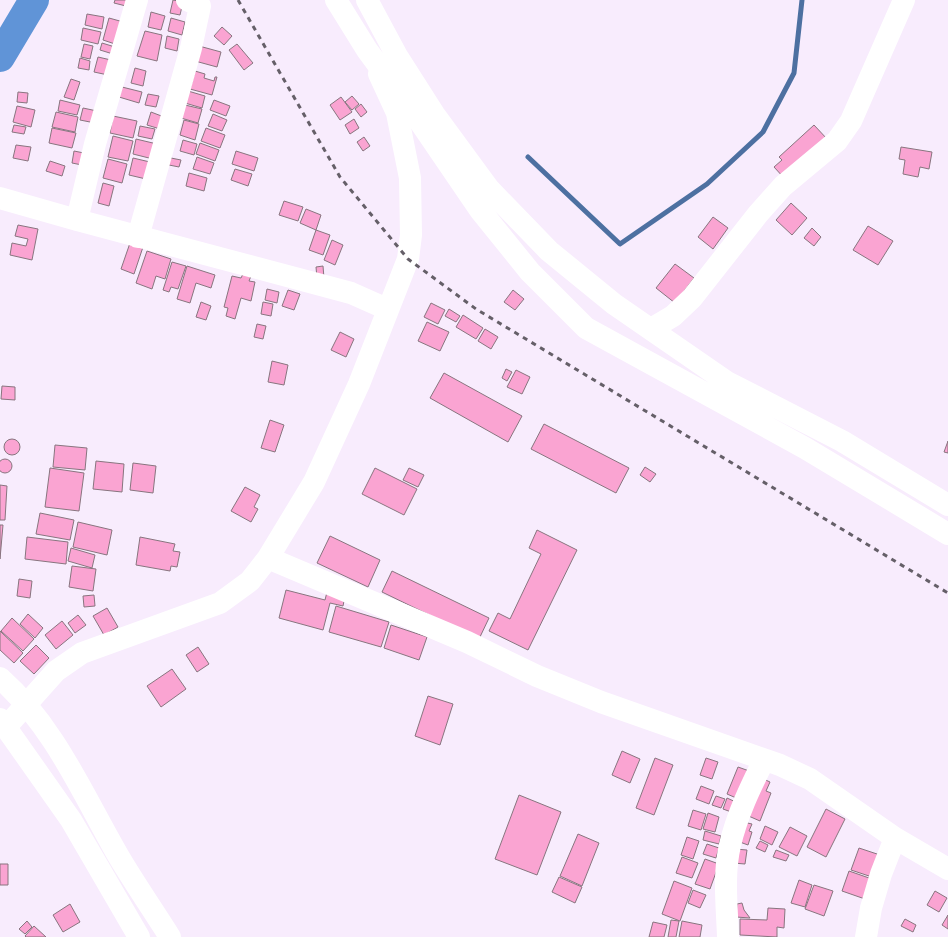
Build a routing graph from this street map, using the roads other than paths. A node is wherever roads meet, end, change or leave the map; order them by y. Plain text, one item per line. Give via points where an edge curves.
1 (137, 0) edge
2 (188, 0) edge
3 (336, 0) edge
4 (366, 0) edge
5 (904, 0) edge
6 (367, 50) junction
7 (0, 198) edge
8 (77, 220) junction
9 (138, 237) junction
10 (387, 309) junction
11 (651, 329) junction
12 (948, 506) edge
13 (948, 534) edge
14 (268, 558) junction
15 (0, 678) edge
16 (26, 704) junction
17 (3, 723) edge
18 (764, 760) junction
19 (895, 838) junction
20 (948, 869) edge
21 (139, 937) edge
22 (170, 937) edge
23 (728, 937) edge
24 (867, 937) edge

1 - 8 street via 94,144
2 - 9 street via 200,6 191,48
3 - 6 street
4 - 11 street via 426,101 489,189 549,251 614,304
5 - 11 street via 851,120 837,141 783,186 692,298 673,316
6 - 10 street via 396,113 410,178 411,235 408,259
6 - 13 street via 480,210 530,272 586,328 804,448
7 - 8 street
8 - 9 street
9 - 10 street via 351,293
10 - 14 street via 359,384 314,482
11 - 12 street via 727,382 842,441
14 - 16 street via 250,581 220,603 82,653 56,671
14 - 18 street via 467,642 536,676
15 - 16 street
16 - 17 street
16 - 22 street via 57,746 119,857
17 - 21 street via 70,820
18 - 19 street via 810,779
18 - 23 street via 748,792 729,846 726,874
19 - 20 street
19 - 24 street via 871,908

